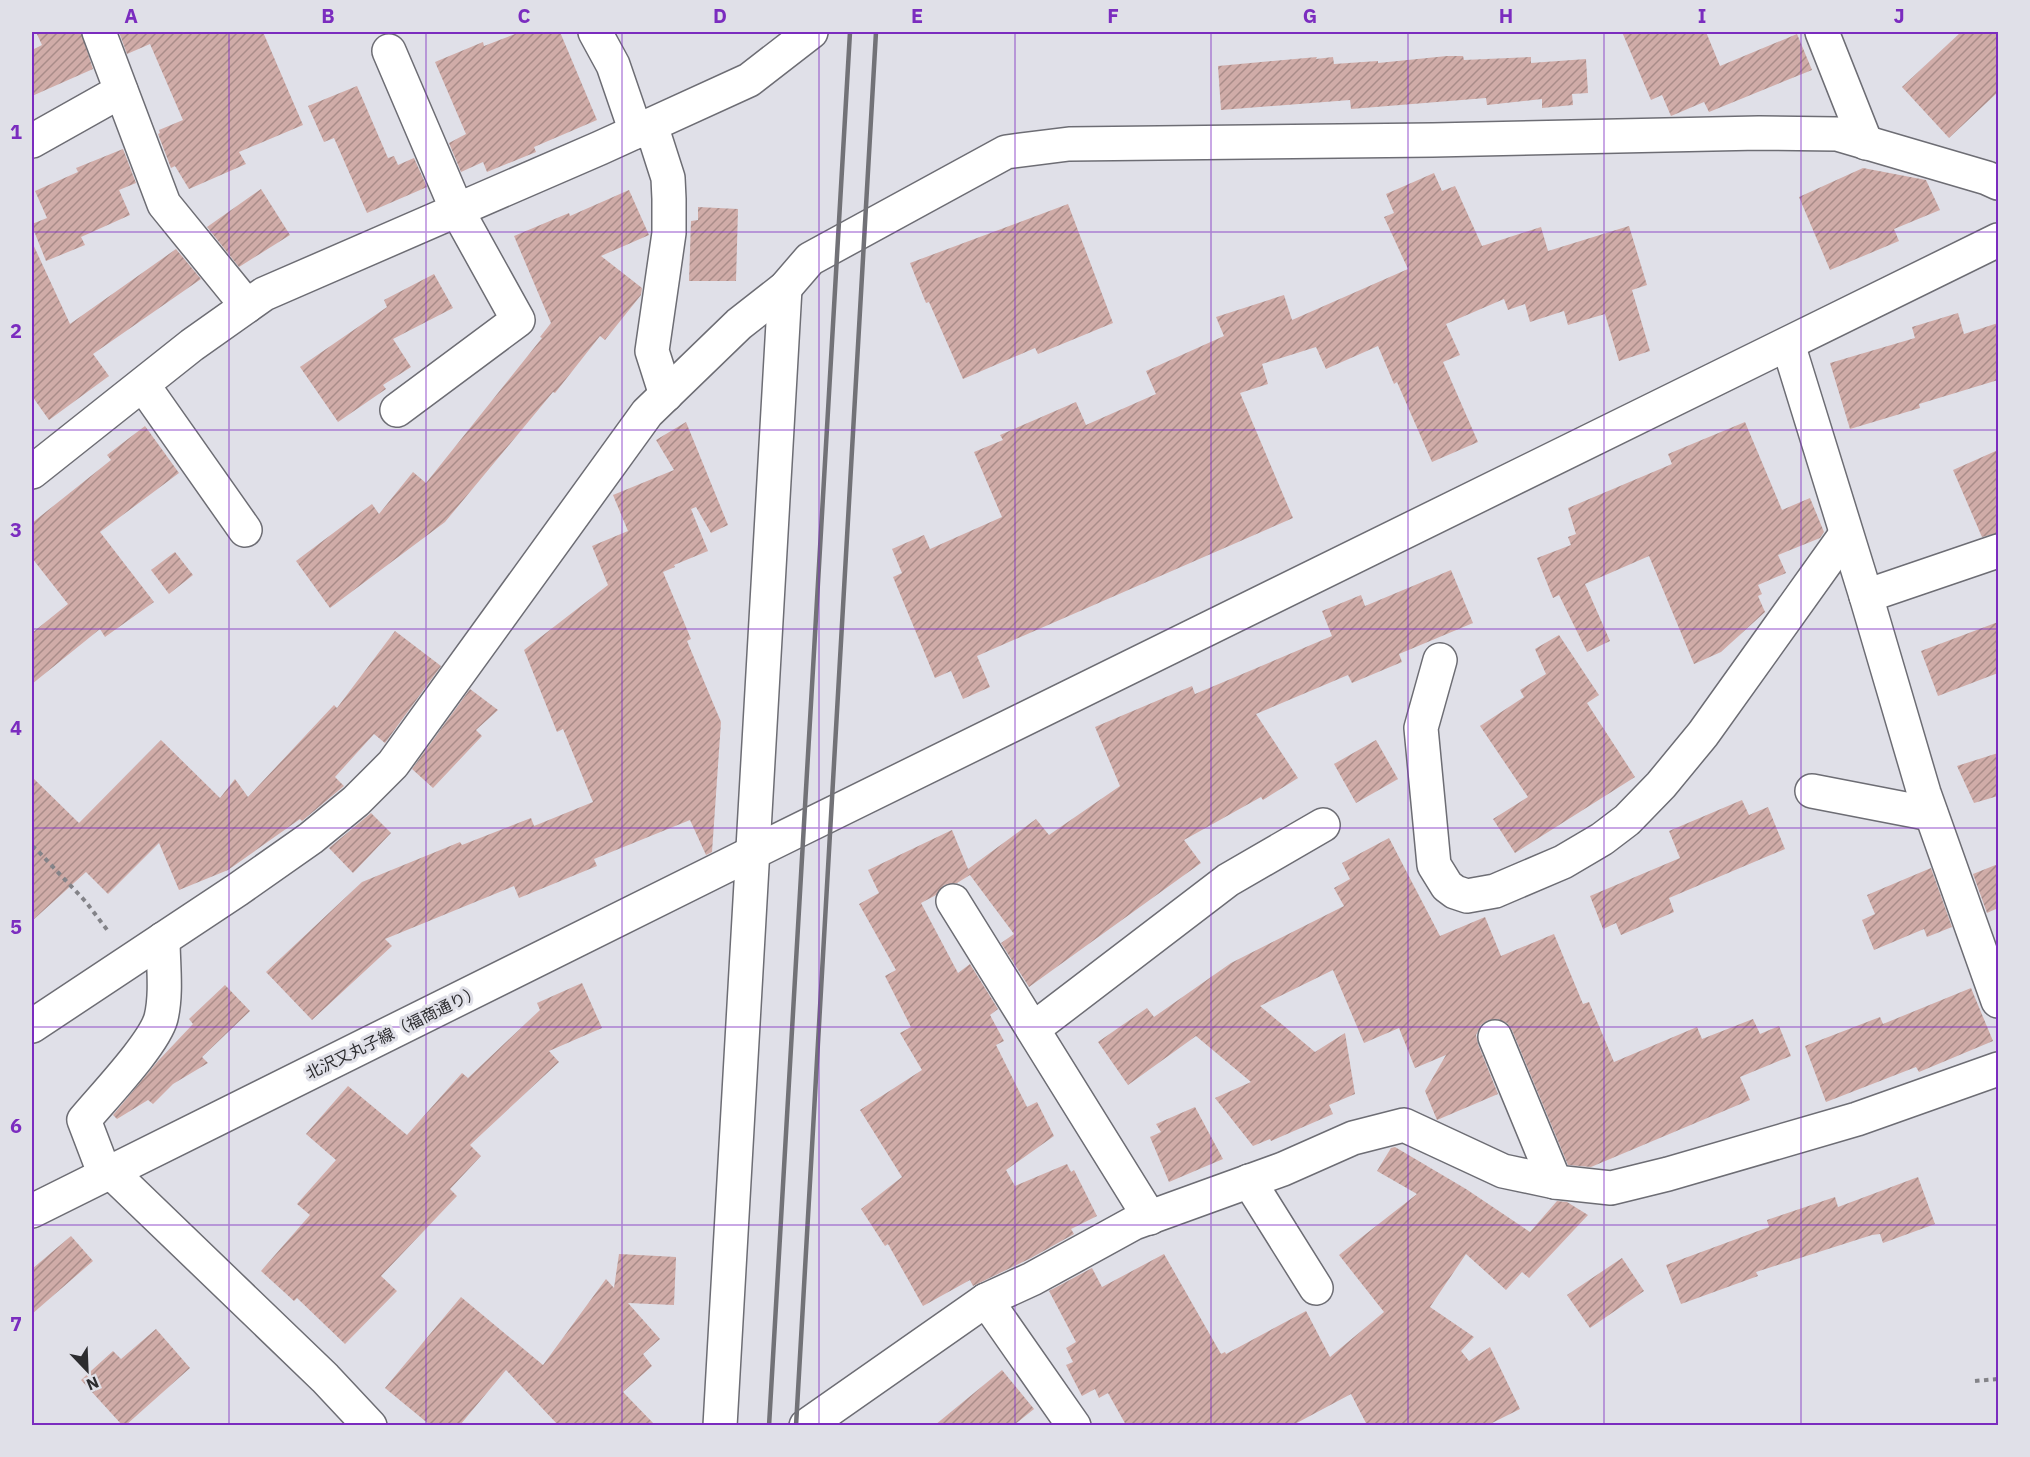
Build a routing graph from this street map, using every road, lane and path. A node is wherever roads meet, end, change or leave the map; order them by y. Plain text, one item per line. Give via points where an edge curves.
1 (99, 32) edge
2 (595, 32) edge
3 (1822, 32) edge
4 (806, 34) edge
5 (389, 51) dead end
6 (121, 91) junction
7 (644, 128) junction
8 (32, 141) edge
9 (1866, 143) junction
10 (1998, 183) edge
11 (457, 210) junction
12 (1998, 240) edge
13 (785, 288) junction
14 (247, 306) junction
15 (1788, 344) junction
16 (143, 385) junction
17 (666, 395) junction
18 (397, 410) dead end
19 (32, 472) edge
20 (245, 530) dead end
21 (1846, 534) junction
22 (1998, 551) edge
23 (1866, 596) junction
24 (1440, 660) dead end
25 (1812, 791) dead end
26 (1931, 814) junction
27 (1323, 825) dead end
28 (32, 846) edge
29 (754, 852) junction
30 (953, 901) dead end
31 (163, 939) junction
32 (130, 961) junction
33 (1998, 1000) edge
34 (32, 1026) edge
35 (1033, 1029) junction
36 (1495, 1036) dead end
37 (1998, 1069) edge
38 (108, 1173) junction
39 (1249, 1181) junction
40 (1555, 1182) junction
41 (32, 1211) edge
42 (1150, 1218) junction
43 (1316, 1288) dead end
44 (986, 1300) junction
45 (1998, 1379) edge
46 (1975, 1381) dead end
47 (370, 1425) edge
48 (720, 1425) edge
49 (806, 1425) edge
50 (1074, 1425) edge

1 - 6 street
2 - 7 street
3 - 9 street
4 - 7 street via 749,80
5 - 11 street
6 - 8 street
6 - 14 street via 164,204
7 - 11 street
7 - 17 street via 668,177 667,256 652,351
9 - 10 street
9 - 13 street via 1837,134 1759,133 1069,144 1006,152 810,259
11 - 14 street via 264,294
11 - 18 street via 518,320
12 - 15 street, 北沢又丸子線（福商通り）
13 - 17 street via 739,324
13 - 29 street
14 - 16 street
15 - 21 street
15 - 29 street, 北沢又丸子線（福商通り）
16 - 19 street
16 - 20 street
17 - 31 street via 647,413 393,764 311,838
21 - 23 street
21 - 24 street via 1703,734 1627,820 1563,862 1495,891 1467,896 1447,886 1434,865 1422,728
22 - 23 street
23 - 26 street
25 - 26 street
26 - 33 street
27 - 35 street via 1228,880
28 - 32 path via 86,902
29 - 38 street, 北沢又丸子線（福商通り）
29 - 48 street
30 - 35 street
31 - 32 street
31 - 38 street via 161,1018 147,1044 84,1120
32 - 34 street
35 - 42 street
36 - 40 street
37 - 40 street via 1857,1119 1668,1174 1611,1188
38 - 41 street, 北沢又丸子線（福商通り）
38 - 47 street
39 - 40 street via 1353,1138 1404,1125 1503,1172
39 - 42 street
39 - 43 street
42 - 44 street
44 - 49 street
44 - 50 street
45 - 46 path

